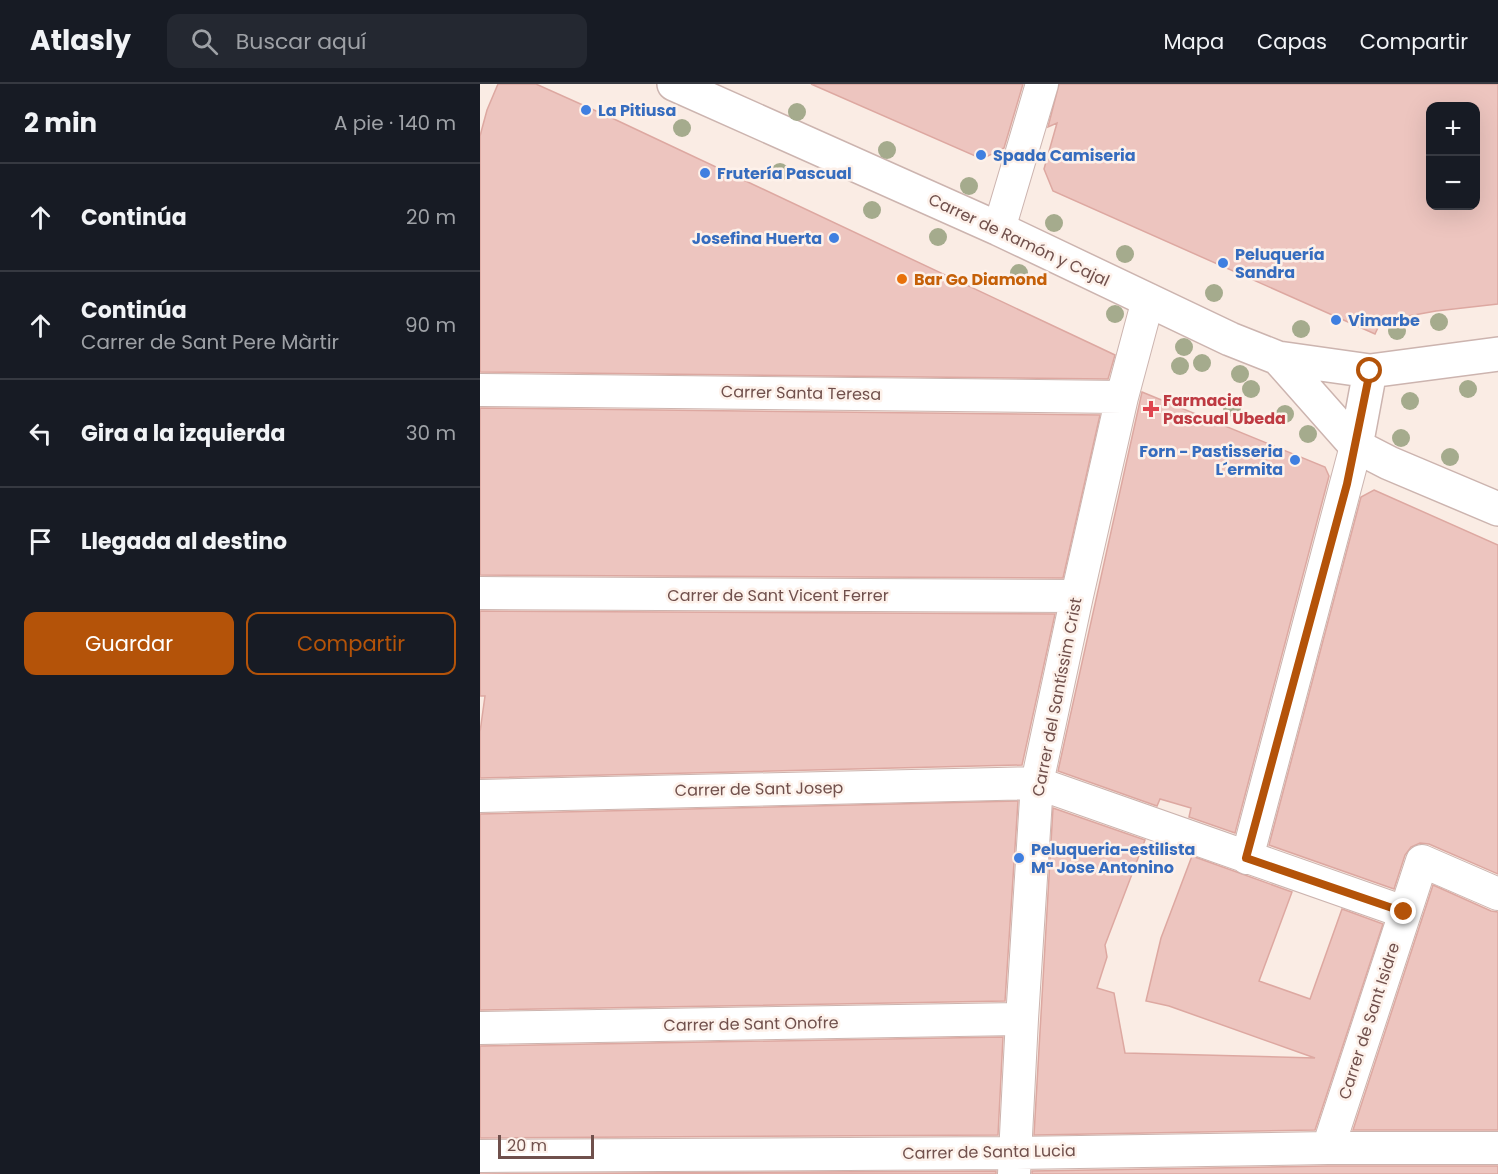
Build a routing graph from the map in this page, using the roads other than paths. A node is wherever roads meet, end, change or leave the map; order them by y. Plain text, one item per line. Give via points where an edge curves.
1 (674, 84) edge
2 (1042, 84) edge
3 (999, 229) junction
4 (1148, 300) junction
5 (1498, 354) edge
6 (1278, 358) junction
7 (1370, 371) junction
8 (480, 390) edge
9 (1122, 397) junction
10 (1356, 446) junction
11 (1498, 509) edge
12 (480, 594) edge
13 (1077, 596) junction
14 (1037, 783) junction
15 (480, 796) edge
16 (1246, 858) junction
17 (1498, 894) edge
18 (1404, 912) junction
19 (1022, 1019) junction
20 (480, 1028) edge
21 (1328, 1148) junction
22 (1498, 1148) edge
23 (480, 1156) edge
24 (1015, 1163) edge

1 - 3 street, Carrer de Ramón y Cajal
2 - 3 street
3 - 4 street, Carrer de Ramón y Cajal
4 - 6 street, Carrer de Ramón y Cajal
4 - 9 street, Carrer del Santíssim Crist
5 - 7 street, Carrer de Ramón y Cajal
6 - 7 street, Carrer de Ramón y Cajal
6 - 10 street
7 - 10 street
8 - 9 street, Carrer Santa Teresa
9 - 13 street, Carrer del Santíssim Crist
10 - 11 street
10 - 16 street
12 - 13 street, Carrer de Sant Vicent Ferrer
13 - 14 street, Carrer del Santíssim Crist
14 - 15 street, Carrer de Sant Josep
14 - 16 street
14 - 19 street, Carrer del Santíssim Crist
16 - 18 street
17 - 18 street, Carrer de Sant Isidre via 1422,861
18 - 21 street, Carrer de Sant Isidre
19 - 20 street, Carrer de Sant Onofre
19 - 24 street, Carrer del Santíssim Crist
21 - 22 street, Carrer de Santa Lucia
21 - 24 street, Carrer de Santa Lucia
23 - 24 street, Carrer de Santa Lucia

